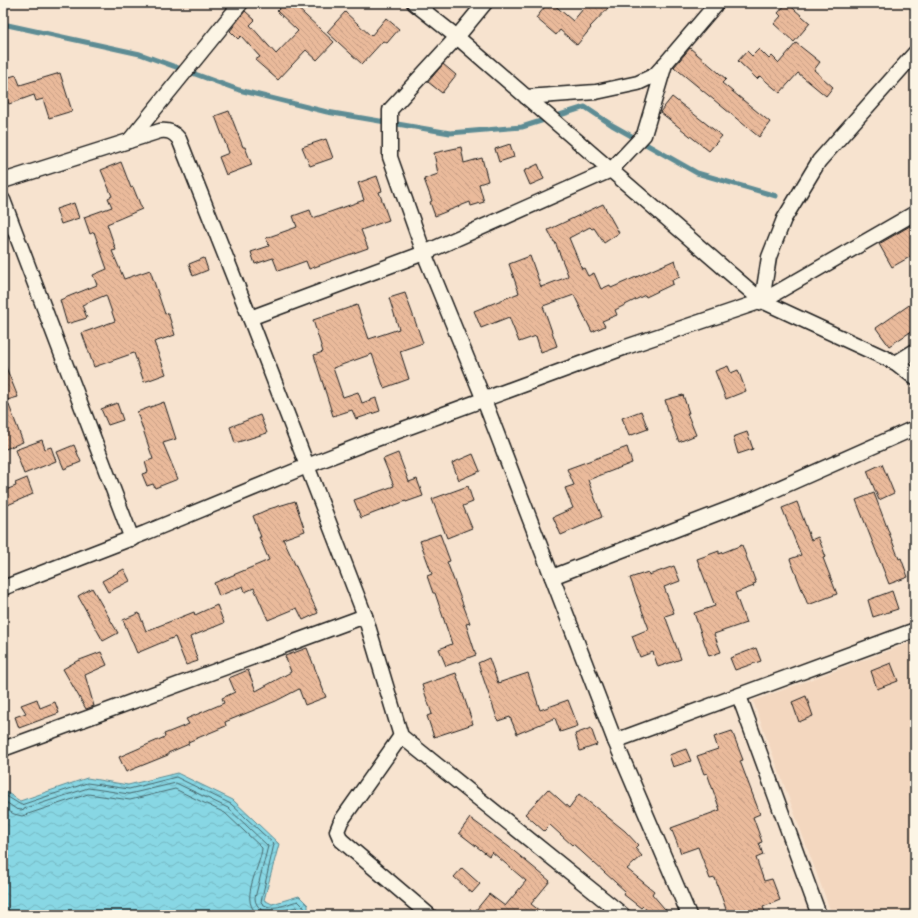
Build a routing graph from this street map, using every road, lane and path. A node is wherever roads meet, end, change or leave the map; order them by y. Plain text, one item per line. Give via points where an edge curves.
1 (241, 3) edge
2 (414, 3) edge
3 (485, 3) edge
4 (717, 3) edge
5 (458, 37) junction
6 (915, 53) edge
7 (665, 64) junction
8 (526, 97) junction
9 (129, 141) junction
10 (610, 170) junction
11 (3, 181) edge
12 (3, 200) edge
13 (915, 213) edge
14 (424, 252) junction
15 (762, 301) junction
16 (250, 318) junction
17 (915, 351) edge
18 (896, 363) junction
19 (915, 378) edge
20 (484, 400) junction
21 (915, 434) edge
22 (306, 466) junction
23 (132, 539) junction
24 (552, 578) junction
25 (3, 588) edge
26 (365, 616) junction
27 (915, 630) edge
28 (739, 696) junction
29 (401, 736) junction
30 (615, 741) junction
31 (3, 749) edge
32 (428, 915) edge
33 (623, 915) edge
34 (689, 915) edge
35 (819, 915) edge

1 - 9 street
2 - 5 street
3 - 5 street
4 - 7 street
5 - 8 street
5 - 14 street via 390,110 390,157
6 - 15 street via 819,161 784,219 769,257
7 - 8 street via 655,74 638,83 596,92
7 - 10 street via 644,135
8 - 10 street
9 - 11 street
9 - 16 street via 167,130 179,139
10 - 14 street
10 - 15 street
12 - 23 street
13 - 15 street
14 - 16 street
14 - 20 street
15 - 18 street
15 - 20 street via 626,347
16 - 22 street
17 - 18 street
18 - 19 street
20 - 22 street
20 - 24 street
21 - 24 street via 910,430 752,500
22 - 23 street
22 - 26 street
23 - 25 street
24 - 30 street
26 - 29 street
26 - 31 street
27 - 28 street
28 - 30 street
28 - 35 street
29 - 32 street via 341,821 337,831 340,840
29 - 33 street
30 - 34 street

